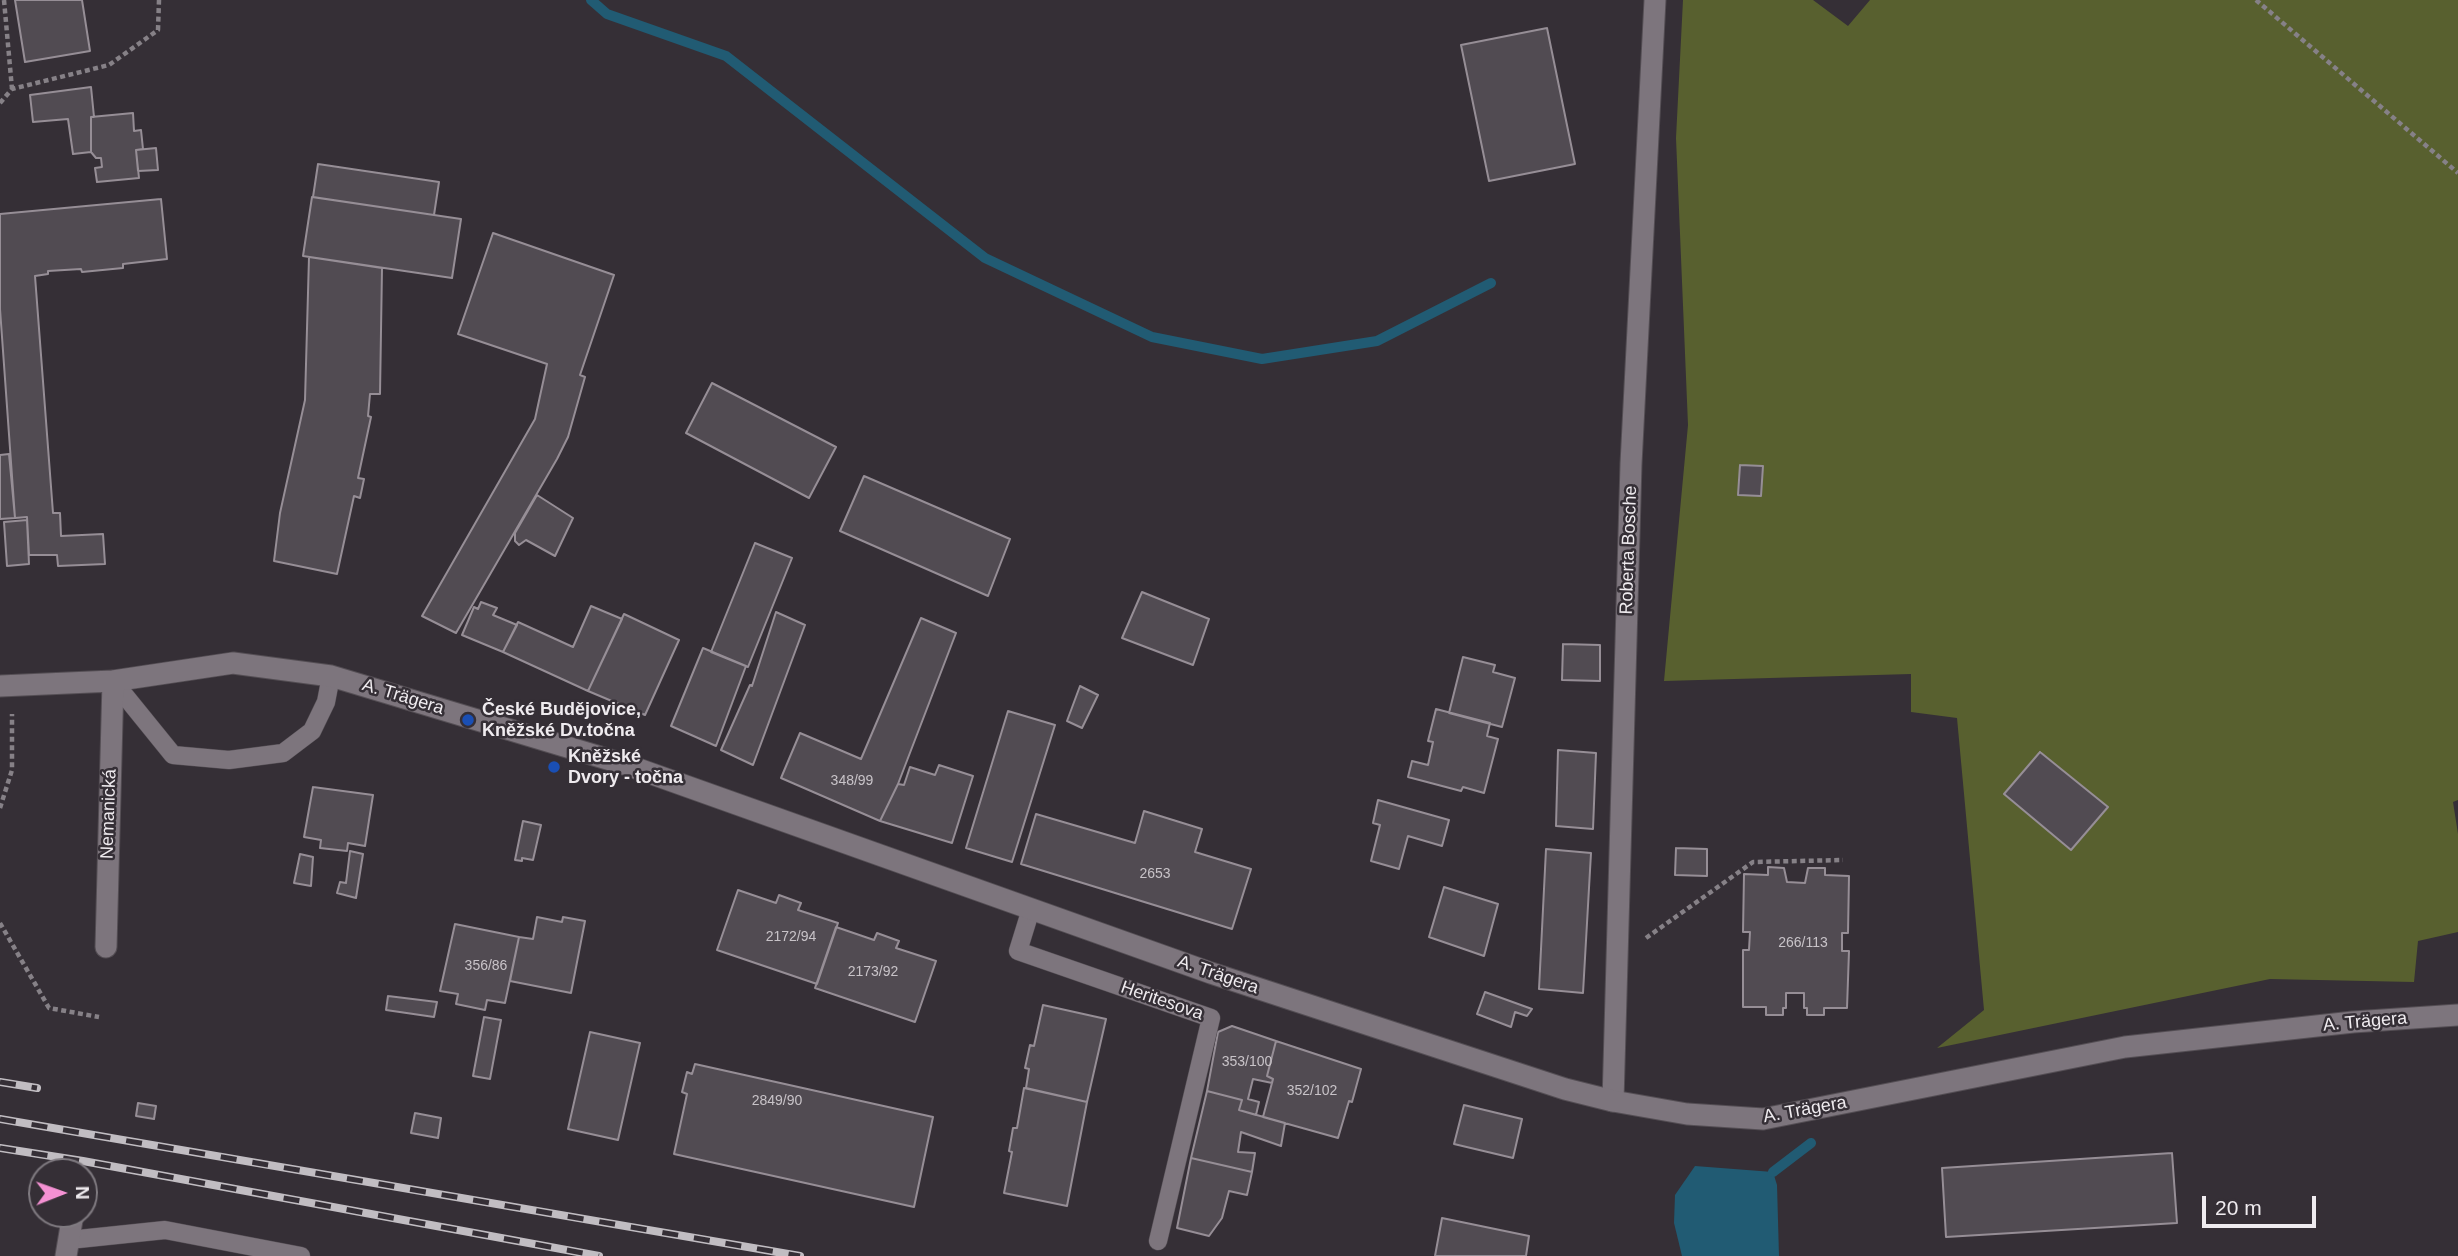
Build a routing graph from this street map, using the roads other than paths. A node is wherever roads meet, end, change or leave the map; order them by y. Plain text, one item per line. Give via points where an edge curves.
1 (1655, 0) edge
2 (331, 676) junction
3 (113, 681) junction
4 (6, 686) edge
5 (1031, 909) junction
6 (106, 947) dead end
7 (2458, 1015) edge
8 (1613, 1101) junction
9 (71, 1228) edge
10 (1158, 1241) dead end
11 (67, 1248) edge
12 (301, 1256) edge

1 - 8 street, Roberta Bosche via 1631,464
2 - 3 street, A. Trägera via 233,663
2 - 3 lane via 326,702 312,731 283,753 229,760 173,755
2 - 5 street, A. Trägera via 627,765
3 - 4 street, A. Trägera
3 - 6 street, Nemanická
5 - 8 street, A. Trägera via 1210,973
5 - 10 lane, Heritesova via 1018,951 1211,1018
7 - 8 street, A. Trägera via 2124,1047 1763,1119 1687,1114
9 - 11 street
11 - 12 lane via 165,1230

